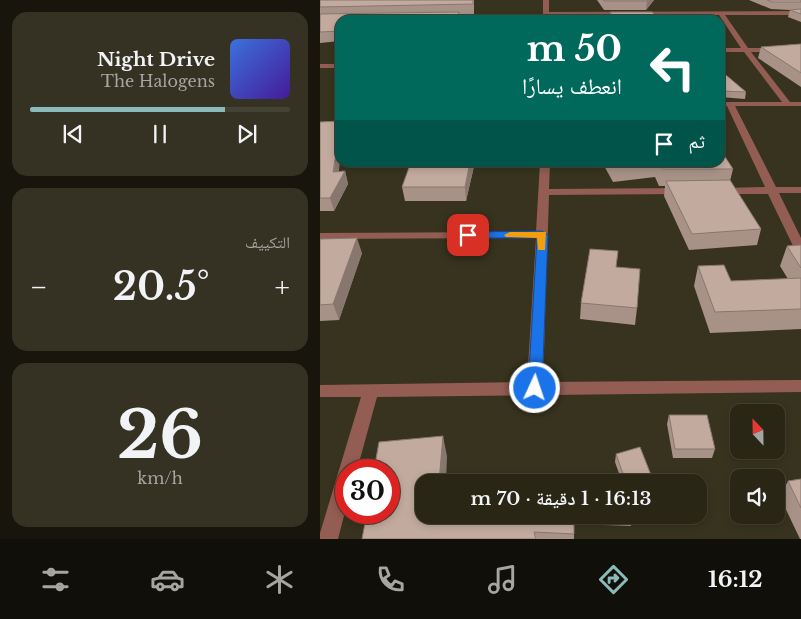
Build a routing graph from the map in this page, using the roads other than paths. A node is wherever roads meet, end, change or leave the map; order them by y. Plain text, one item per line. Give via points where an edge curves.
1 (546, 0) edge
2 (801, 13) edge
3 (721, 14) joint
4 (546, 15) edge
5 (677, 15) edge
6 (725, 20) edge
7 (725, 50) edge
8 (746, 50) junction
9 (801, 50) edge
10 (320, 66) edge
11 (335, 66) edge
12 (725, 104) edge
13 (788, 104) junction
14 (801, 104) edge
15 (545, 167) edge
16 (801, 190) edge
17 (694, 191) edge
18 (713, 191) edge
19 (772, 191) junction
20 (545, 192) junction
21 (542, 235) junction
22 (320, 236) edge
23 (801, 250) edge
24 (801, 386) edge
25 (535, 388) junction
26 (320, 390) edge
27 (371, 390) junction
28 (351, 459) edge
29 (335, 514) edge
30 (328, 539) edge

1 - 4 street
2 - 3 street
3 - 5 street
6 - 8 street
7 - 8 street
8 - 9 street
8 - 13 street
10 - 11 street
12 - 13 street
12 - 19 street
13 - 14 street
15 - 20 street
16 - 19 street
17 - 20 street
18 - 19 street
19 - 23 street
20 - 21 street
21 - 22 street
21 - 25 street
24 - 25 street
25 - 27 street
26 - 27 street
27 - 28 street
29 - 30 street

